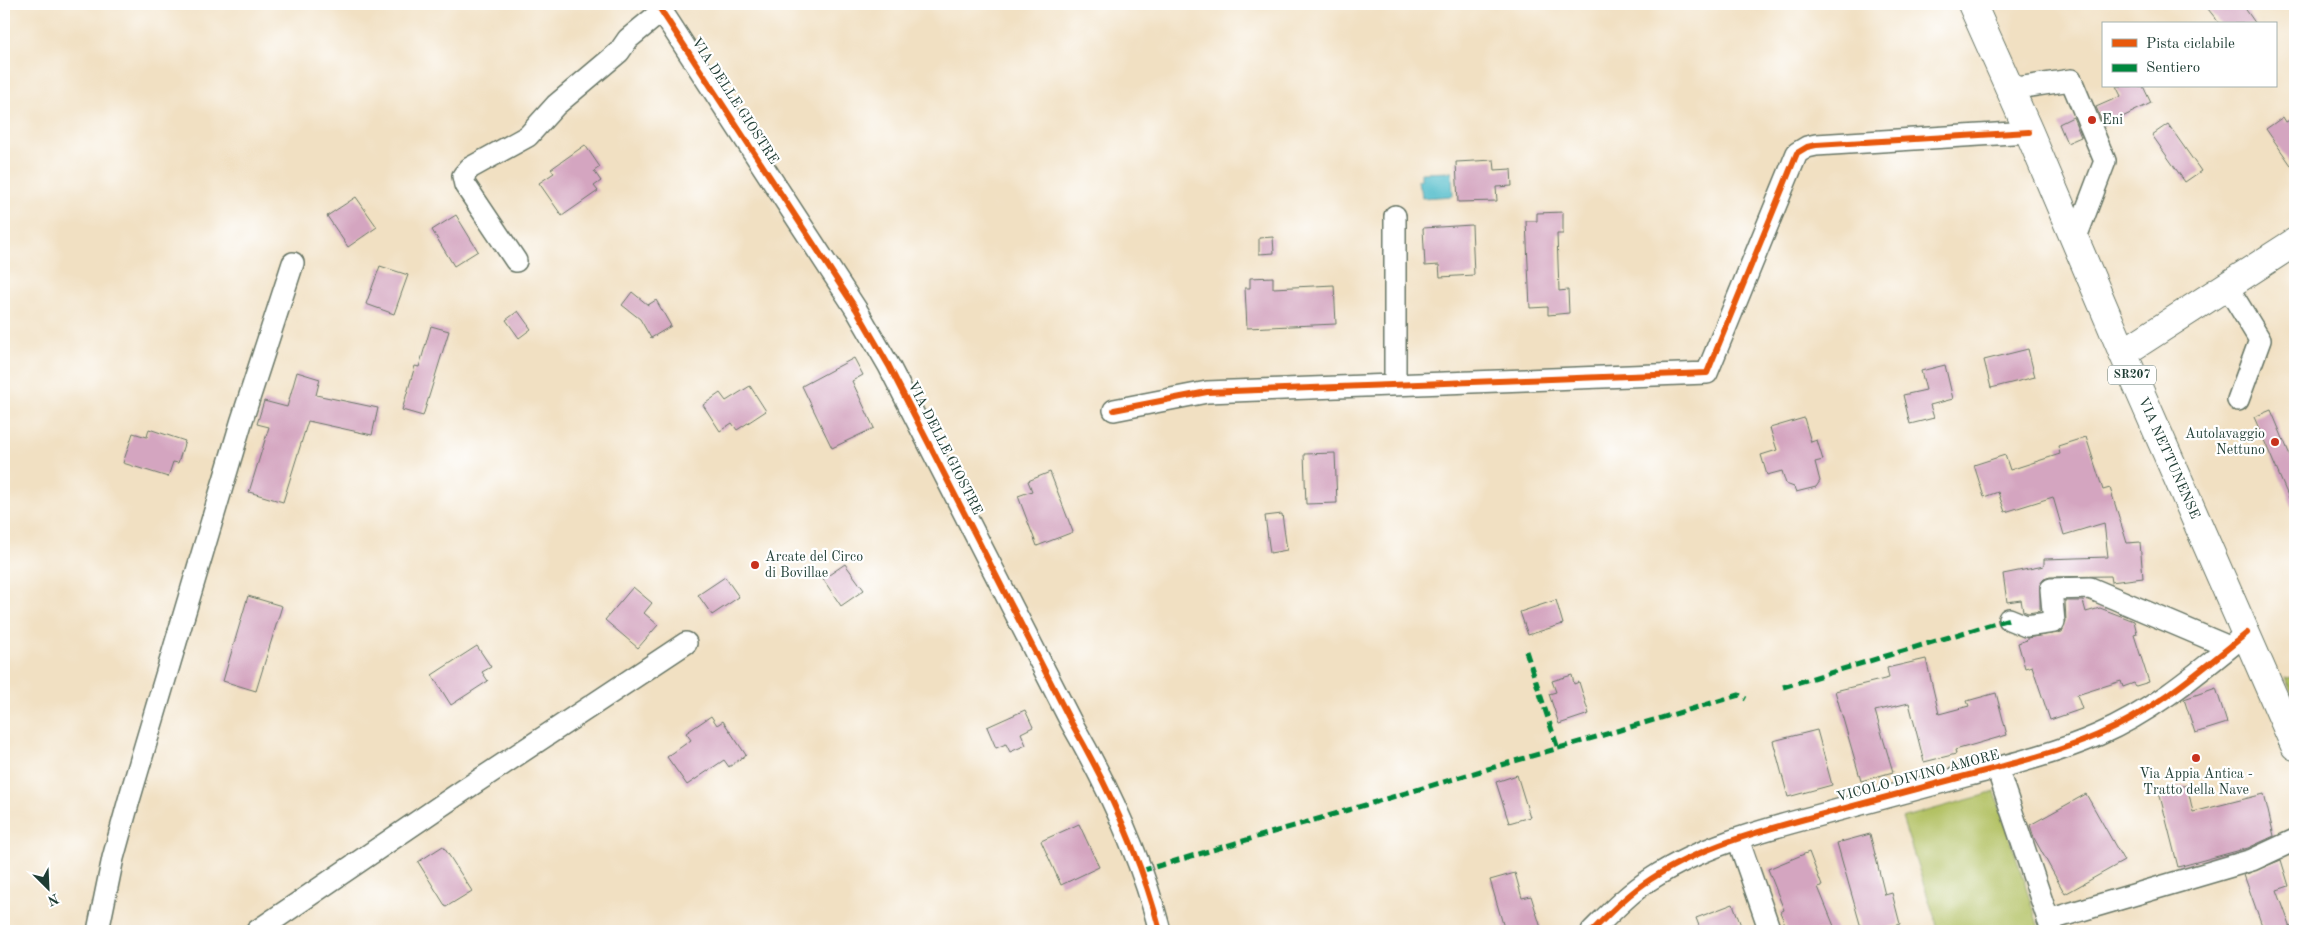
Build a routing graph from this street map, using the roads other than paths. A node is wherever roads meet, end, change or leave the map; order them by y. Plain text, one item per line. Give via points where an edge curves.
1 (1972, 4) edge
2 (660, 8) edge
3 (2010, 89) junction
4 (2029, 132) junction
5 (1395, 216) dead end
6 (2075, 240) junction
7 (2295, 242) edge
8 (516, 261) dead end
9 (293, 263) dead end
10 (2227, 286) junction
11 (2123, 354) junction
12 (1395, 385) junction
13 (2238, 400) dead end
14 (1114, 410) dead end
15 (2009, 619) dead end
16 (2238, 640) junction
17 (686, 643) dead end
18 (2295, 746) edge
19 (1997, 768) junction
20 (1738, 839) junction
21 (2295, 840) edge
22 (2050, 925) edge
23 (98, 931) edge
24 (257, 931) edge
25 (1160, 931) edge
26 (1592, 931) edge
27 (1770, 931) edge

1 - 3 main road, VIA NETTUNENSE / SR207
2 - 8 street via 628,38 619,52 556,105 528,136 470,168 463,176 465,185
2 - 25 street, VIA DELLE GIOSTRE via 856,309 889,366 1107,788 1136,856
3 - 4 main road, VIA NETTUNENSE / SR207
3 - 6 street via 2071,80 2105,161
4 - 6 main road, VIA NETTUNENSE / SR207
4 - 12 street via 1816,144 1797,153 1707,373
5 - 12 street
6 - 11 main road, VIA NETTUNENSE / SR207
7 - 10 main road
9 - 23 street via 241,423 129,800
10 - 11 main road
10 - 13 street via 2260,340
11 - 16 main road, VIA NETTUNENSE / SR207
12 - 14 street via 1207,392
15 - 16 street via 2026,626 2054,622 2051,589 2090,588
16 - 18 main road, VIA NETTUNENSE / SR207
16 - 19 street, VICOLO DIVINO AMORE via 2190,680 2125,722 2073,745
17 - 24 street
19 - 20 street, VICOLO DIVINO AMORE
19 - 22 street
20 - 26 street, VICOLO DIVINO AMORE via 1652,878
20 - 27 street
21 - 22 street via 2252,860

